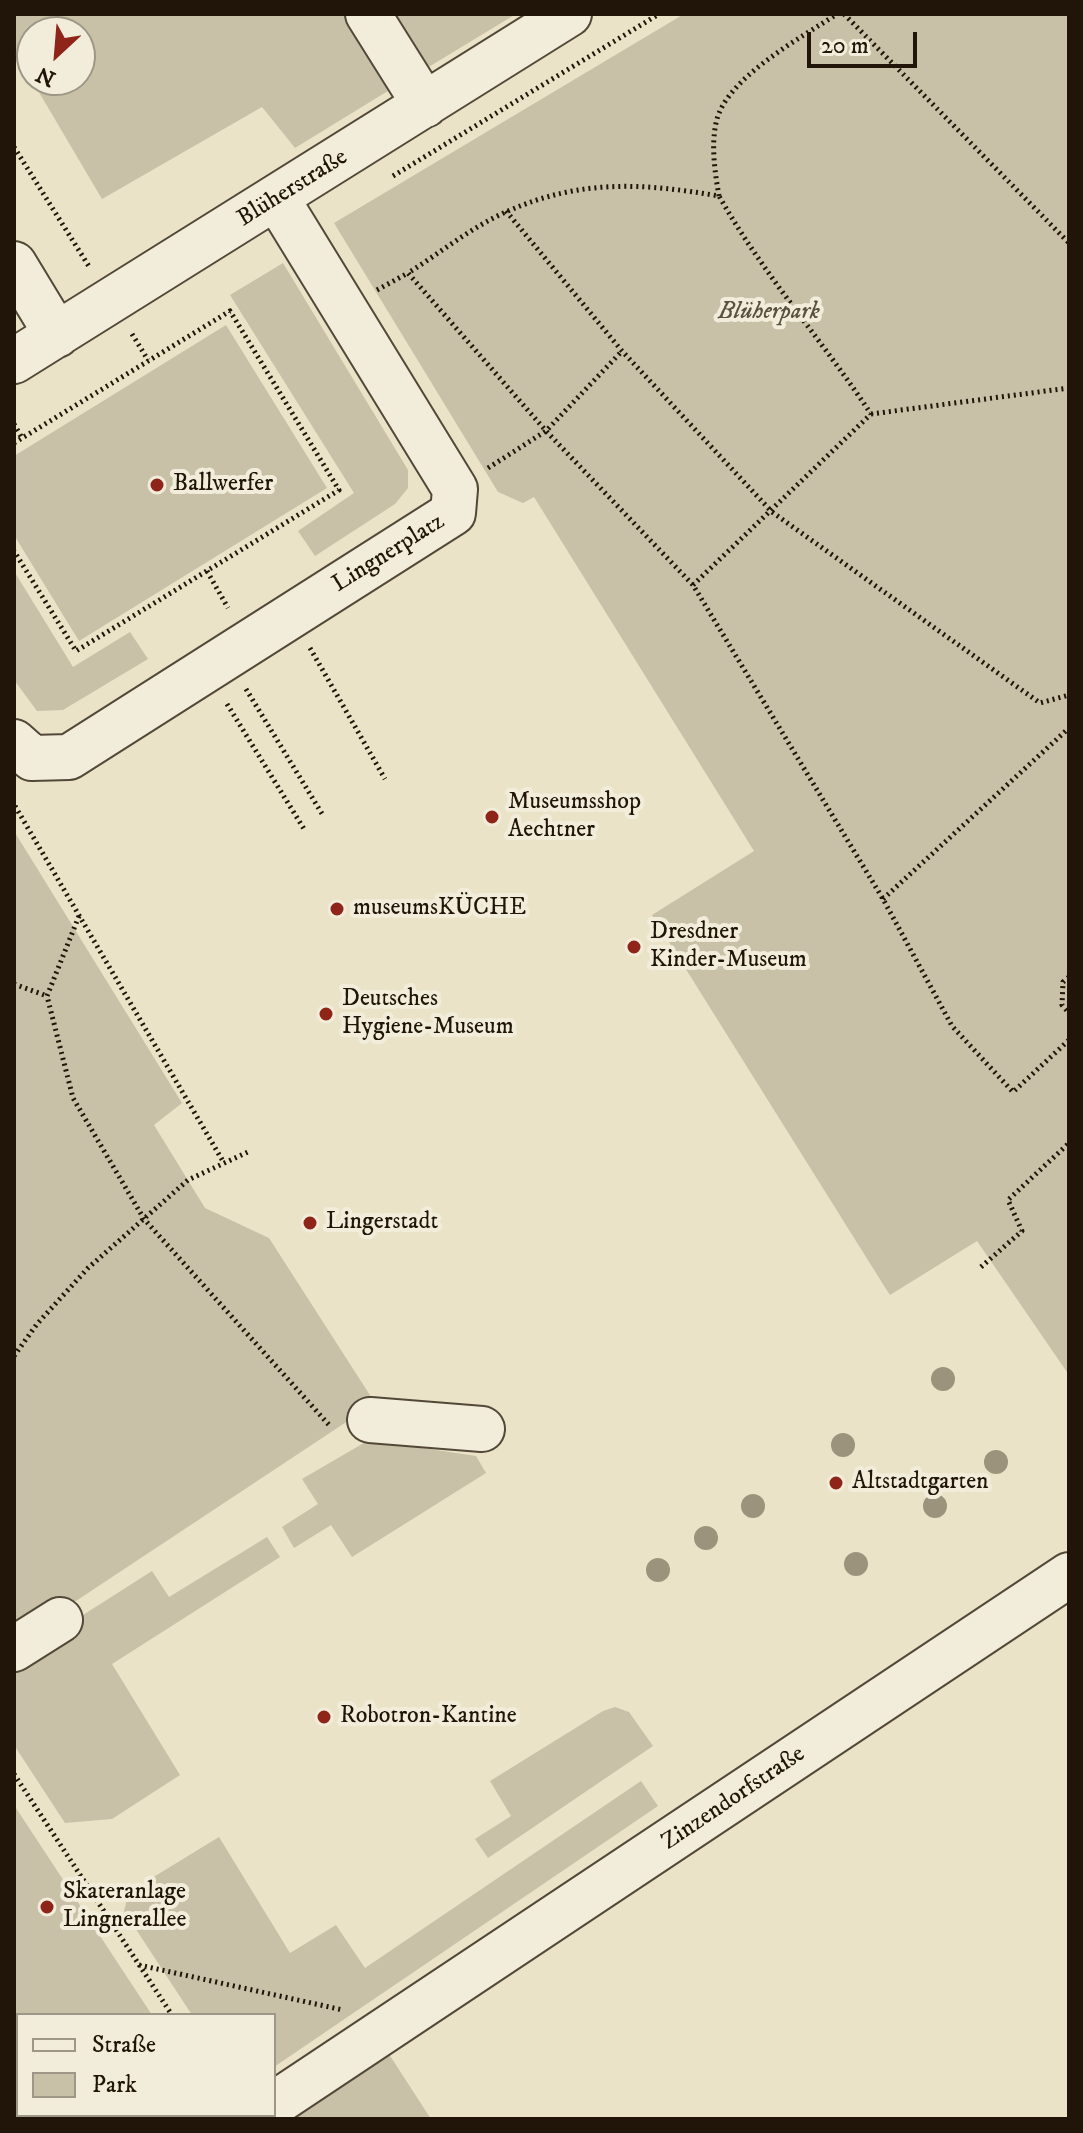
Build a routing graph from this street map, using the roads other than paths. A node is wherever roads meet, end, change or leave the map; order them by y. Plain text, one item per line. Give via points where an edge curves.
1 (368, 14) edge
2 (569, 14) edge
3 (425, 105) junction
4 (277, 199) junction
5 (14, 264) edge
6 (57, 335) junction
7 (14, 361) edge
8 (14, 742) edge
9 (351, 1423) road end
10 (482, 1429) dead end
11 (1069, 1575) edge
12 (60, 1620) dead end
13 (14, 1649) edge
14 (289, 2103) edge

1 - 3 street
2 - 3 street, Blüherstraße
3 - 4 street, Blüherstraße
4 - 6 street, Blüherstraße
4 - 8 street, Lingnerplatz via 455,489 453,513 69,757 32,758
5 - 6 street
6 - 7 street, Blüherstraße
9 - 10 street
11 - 14 street, Zinzendorfstraße via 398,2022
12 - 13 street

